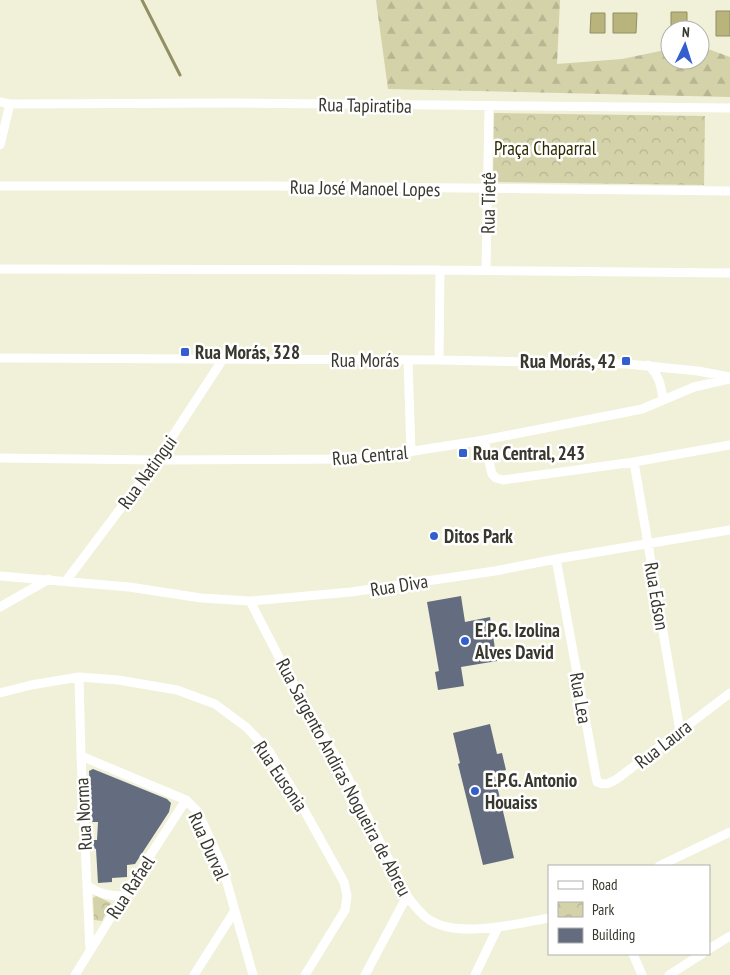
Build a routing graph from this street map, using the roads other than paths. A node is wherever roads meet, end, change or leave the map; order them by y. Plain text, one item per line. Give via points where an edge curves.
1 (0, 102) edge
2 (10, 104) junction
3 (489, 107) junction
4 (730, 108) edge
5 (0, 145) edge
6 (0, 186) edge
7 (488, 190) junction
8 (730, 191) edge
9 (0, 269) edge
10 (440, 270) junction
11 (486, 270) junction
12 (730, 273) edge
13 (0, 358) edge
14 (223, 359) junction
15 (408, 360) junction
16 (439, 360) junction
17 (648, 365) junction
18 (730, 378) edge
19 (664, 399) junction
20 (484, 440) junction
21 (730, 445) edge
22 (411, 452) junction
23 (0, 458) edge
24 (157, 460) junction
25 (634, 462) junction
26 (730, 530) edge
27 (648, 543) junction
28 (556, 559) junction
29 (0, 576) edge
30 (49, 579) junction
31 (66, 581) junction
32 (250, 601) junction
33 (0, 607) edge
34 (79, 677) junction
35 (0, 693) edge
36 (730, 693) edge
37 (680, 730) junction
38 (81, 756) junction
39 (595, 777) joint
40 (186, 800) junction
41 (730, 832) edge
42 (661, 865) edge
43 (87, 885) junction
44 (124, 896) junction
45 (407, 896) junction
46 (234, 912) junction
47 (548, 918) edge
48 (498, 927) junction
49 (730, 936) edge
50 (710, 949) edge
51 (90, 950) junction
52 (632, 955) edge
53 (700, 955) edge
54 (75, 975) edge
55 (194, 975) edge
56 (253, 975) edge
57 (305, 975) edge
58 (365, 975) edge
59 (475, 975) edge
60 (642, 975) edge
61 (668, 975) edge

1 - 2 street, Rua Tapiratiba
2 - 3 street, Rua Tapiratiba
2 - 5 street
3 - 4 street, Rua Tapiratiba
3 - 7 street, Rua Tietê
6 - 7 street, Rua José Manoel Lopes
7 - 8 street, Rua José Manoel Lopes
7 - 11 street, Rua Tietê
9 - 10 street
10 - 11 street
10 - 16 street
11 - 12 street
13 - 14 street, Rua Morás
14 - 15 street, Rua Morás
14 - 24 street, Rua Natingui
15 - 16 street, Rua Morás
15 - 22 street
16 - 17 street, Rua Morás
17 - 18 street, Rua Morás
17 - 19 street via 656,372
18 - 19 street, Rua Central
19 - 20 street, Rua Central via 642,409
20 - 22 street, Rua Central
20 - 25 street via 492,474 503,480
21 - 25 street
22 - 24 street, Rua Central via 363,459
23 - 24 street, Rua Central
24 - 31 street, Rua Natingui
25 - 27 street, Rua Edson
26 - 27 street, Rua Diva
27 - 28 street, Rua Diva
27 - 37 street, Rua Edson
28 - 32 street, Rua Diva via 351,592
28 - 39 street, Rua Lea
29 - 30 street, Rua Diva
30 - 31 street, Rua Diva
30 - 33 street
31 - 32 street, Rua Diva
32 - 45 street, Rua Sargento Andiras Nogueira de Abreu via 346,774
34 - 35 street, Rua Eusonia
34 - 38 street, Rua Norma
34 - 57 street, Rua Eusonia via 177,690 215,704 246,727 269,751 344,882 347,896 345,910
36 - 37 street, Rua Laura
37 - 39 street, Rua Laura via 608,784 602,785
38 - 40 street, Rua Durval
38 - 43 street, Rua Norma
40 - 44 street, Rua Rafael
40 - 46 street, Rua Durval via 198,812 222,866
41 - 42 street
43 - 44 street via 109,896
43 - 51 street, Rua Norma
44 - 51 street, Rua Rafael
45 - 48 street, Rua Sargento Andiras Nogueira de Abreu via 428,919 443,926 460,929
45 - 58 street
46 - 55 street
46 - 56 street, Rua Durval
47 - 48 street, Rua Sargento Andiras Nogueira de Abreu
48 - 59 street
49 - 50 street
51 - 54 street, Rua Rafael
52 - 60 street
53 - 61 street

